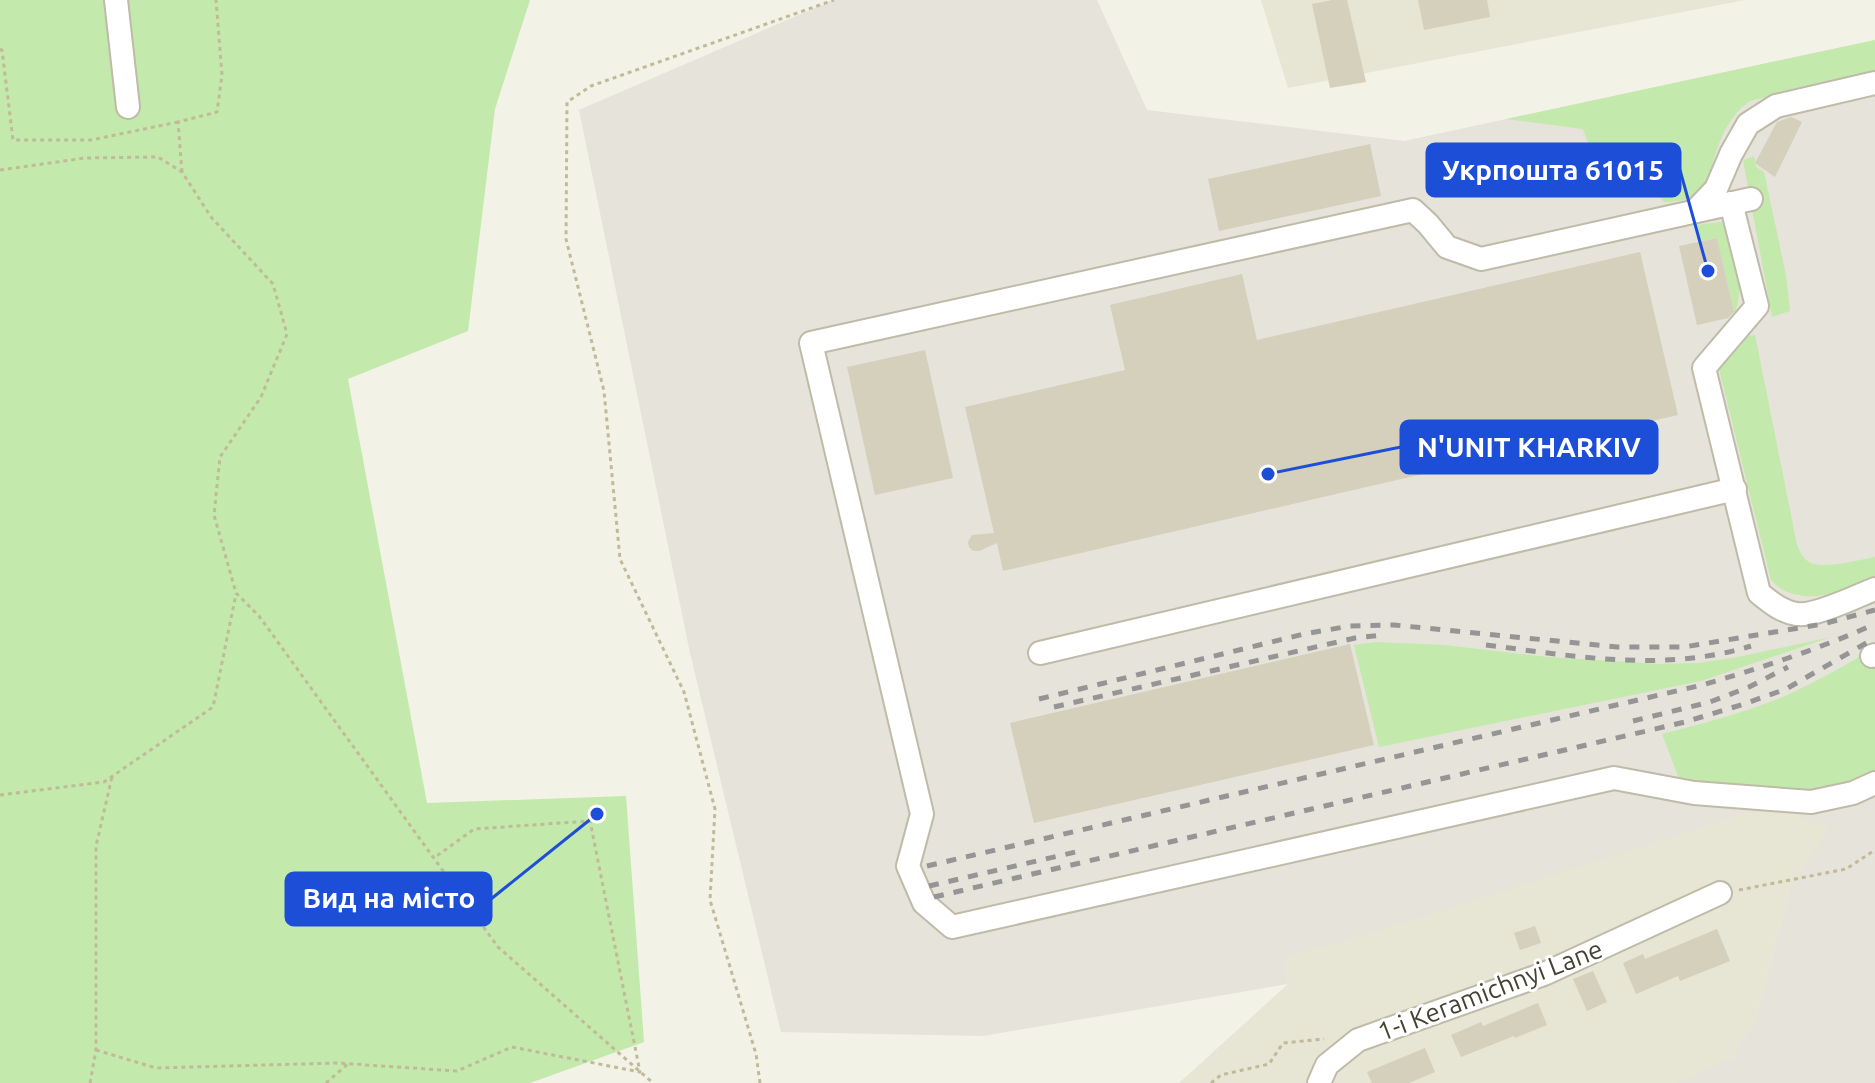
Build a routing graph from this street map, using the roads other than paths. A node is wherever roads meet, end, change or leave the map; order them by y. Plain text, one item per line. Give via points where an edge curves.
1 (116, 0) edge
2 (1875, 83) edge
3 (128, 107) dead end
4 (1695, 211) junction
5 (1735, 489) junction
6 (1875, 589) edge
7 (1040, 653) dead end
8 (1875, 783) edge
9 (1720, 893) road end
10 (1319, 1083) edge

1 - 3 street
2 - 4 street via 1776,106 1748,124 1716,189
4 - 5 street via 1741,201 1757,306 1704,368
4 - 8 street via 1481,259 1447,247 1413,210 811,343 922,814 908,866 924,903 952,927 1614,778 1694,793 1811,802
5 - 6 street via 1759,593 1777,607 1799,615
5 - 7 street
9 - 10 street, 1-i Keramichnyi Lane via 1544,974 1358,1040 1327,1065

